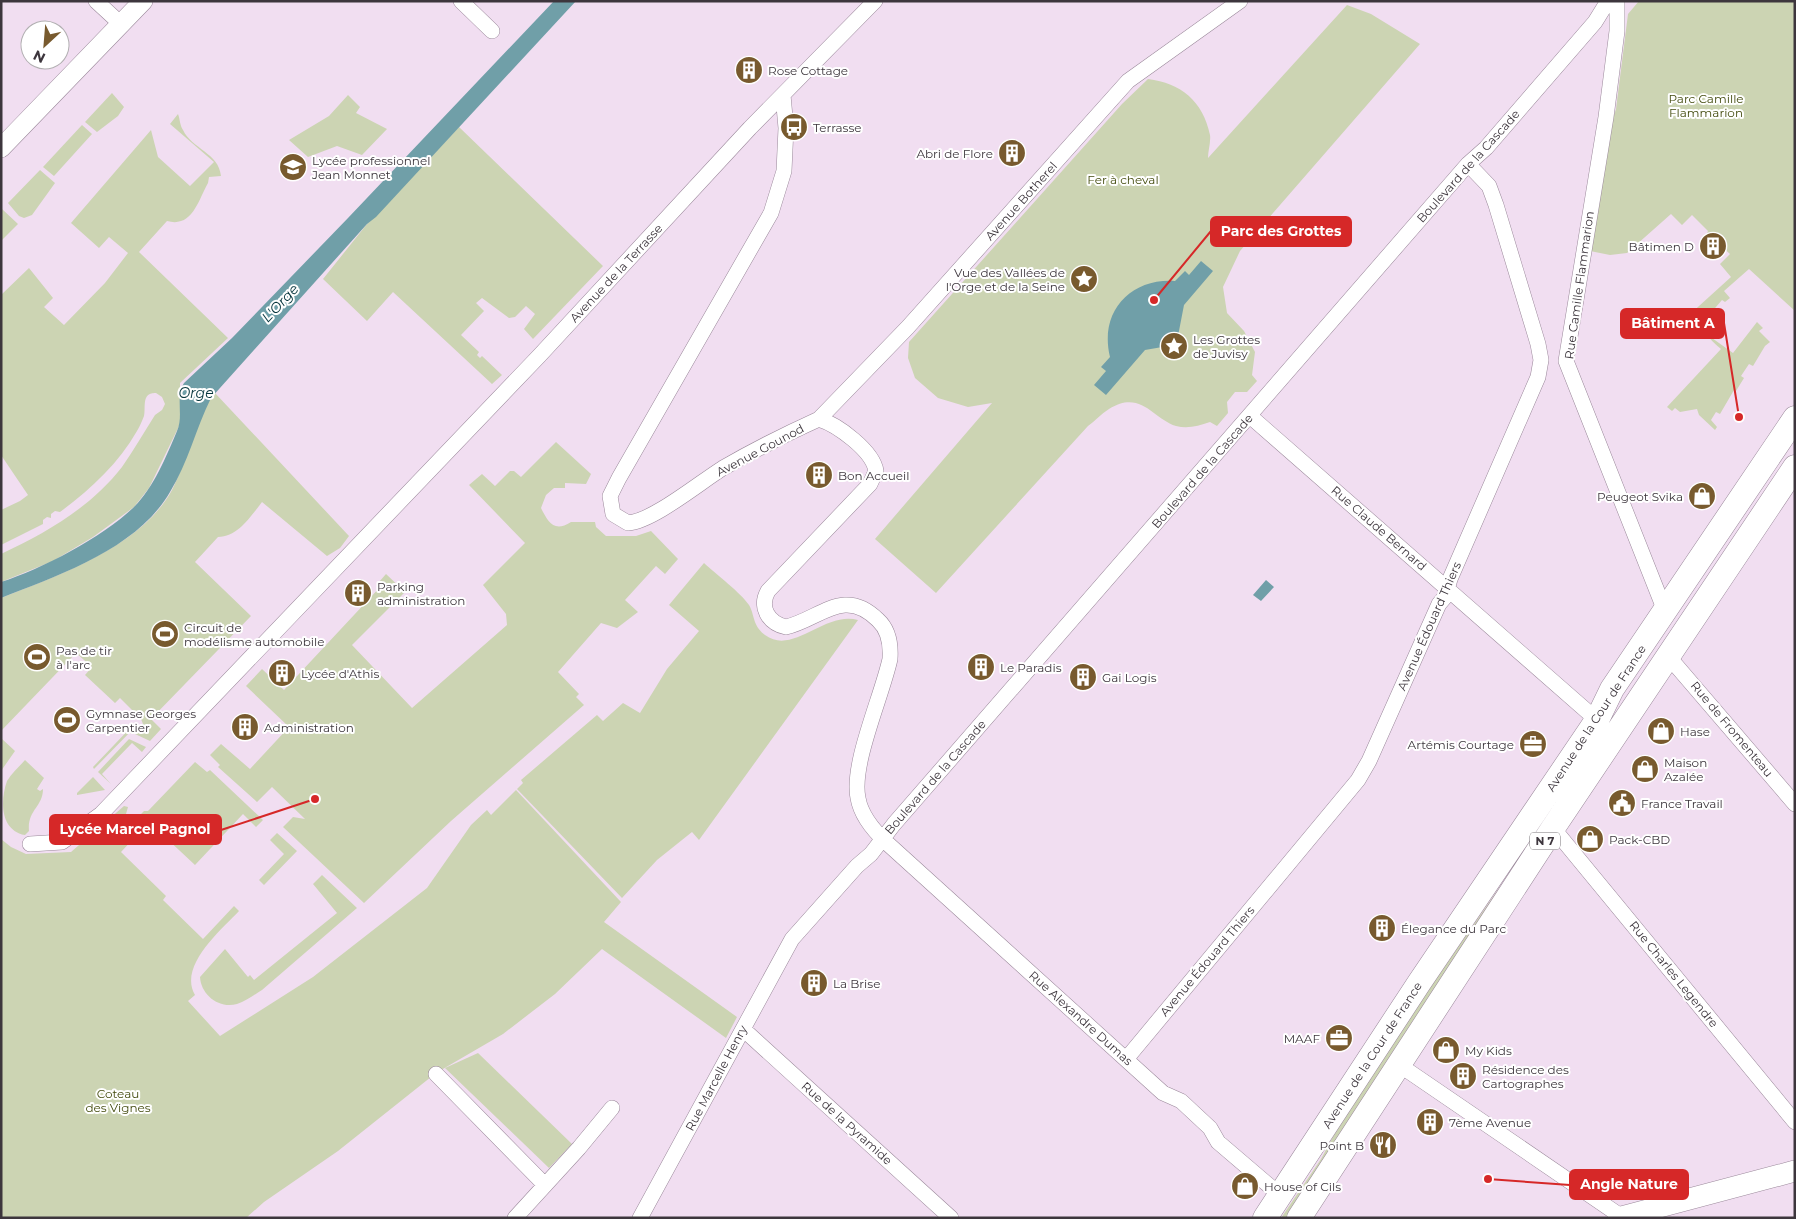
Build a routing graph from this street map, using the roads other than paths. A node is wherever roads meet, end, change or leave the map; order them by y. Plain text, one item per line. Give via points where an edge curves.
1 (96, 1) edge
2 (143, 1) edge
3 (461, 1) edge
4 (875, 1) edge
5 (1240, 1) edge
6 (1608, 1) edge
7 (1617, 1) edge
8 (122, 26) junction
9 (1590, 28) junction
10 (492, 31) dead end
11 (1617, 31) junction
12 (784, 95) junction
13 (1, 148) edge
14 (1468, 164) junction
15 (1540, 360) junction
16 (1566, 361) junction
17 (1250, 416) junction
18 (1795, 418) edge
19 (819, 419) junction
20 (1795, 467) edge
21 (1447, 588) junction
22 (1664, 611) junction
23 (1668, 656) junction
24 (1597, 720) junction
25 (1795, 804) edge
26 (1553, 828) junction
27 (882, 838) junction
28 (30, 844) dead end
29 (792, 939) joint
30 (742, 1029) junction
31 (1126, 1058) junction
32 (1398, 1064) junction
33 (436, 1074) dead end
34 (612, 1108) dead end
35 (1795, 1122) edge
36 (1795, 1171) edge
37 (544, 1184) junction
38 (1278, 1207) edge
39 (643, 1217) edge
40 (1620, 1217) edge
41 (515, 1218) edge
42 (951, 1218) edge
43 (1265, 1218) edge
44 (1299, 1218) edge

1 - 8 street
2 - 8 street
3 - 10 street
4 - 12 street, Avenue de la Terrasse
5 - 19 street, Avenue Botherel via 1128,82 908,327
6 - 9 street, Boulevard de la Cascade
7 - 11 street, Rue Camille Flammarion
8 - 13 street
9 - 11 street via 1602,25
9 - 14 street, Boulevard de la Cascade via 1486,148
11 - 16 street, Rue Camille Flammarion
12 - 19 street, Avenue Gounod via 784,171 771,213 619,478 610,496 614,514 628,523 647,518 756,449
12 - 28 street, Avenue de la Terrasse via 101,814 62,842
14 - 15 street, Avenue Édouard Thiers via 1489,186 1538,344
14 - 17 street, Boulevard de la Cascade
15 - 16 street
15 - 21 street, Avenue Édouard Thiers via 1538,377
16 - 22 street, Rue Camille Flammarion
17 - 21 street, Rue Claude Bernard
17 - 27 street, Boulevard de la Cascade
18 - 22 main road, Avenue de la Cour de France / N 7
19 - 27 street, Avenue Gounod via 829,422 870,455 875,464 874,478 768,591 764,606 770,619 786,627 833,606 853,606 867,610 885,630 891,648 890,659 856,778 864,817
20 - 23 main road, Avenue de la Cour de France / N 7
21 - 24 street, Rue Claude Bernard
21 - 31 street, Avenue Édouard Thiers via 1358,780
22 - 24 main road, Avenue de la Cour de France / N 7 via 1612,689
23 - 25 street, Rue de Fromenteau
23 - 26 main road, Avenue de la Cour de France / N 7
24 - 38 main road, Avenue de la Cour de France / N 7 via 1419,983
26 - 32 main road, Avenue de la Cour de France / N 7
26 - 35 street, Rue Charles Legendre
27 - 29 street, Boulevard de la Cascade via 865,861
27 - 31 street, Rue Alexandre Dumas
29 - 30 street, Rue Marcelle Henry
30 - 39 street, Rue Marcelle Henry
30 - 42 street, Rue de la Pyramide
31 - 38 street, Rue Alexandre Dumas via 1162,1093 1181,1101 1210,1128 1218,1142
32 - 40 street
32 - 44 main road, Avenue de la Cour de France / N 7
33 - 37 street
34 - 37 street
36 - 40 main road
37 - 41 street
38 - 43 main road, Avenue de la Cour de France

